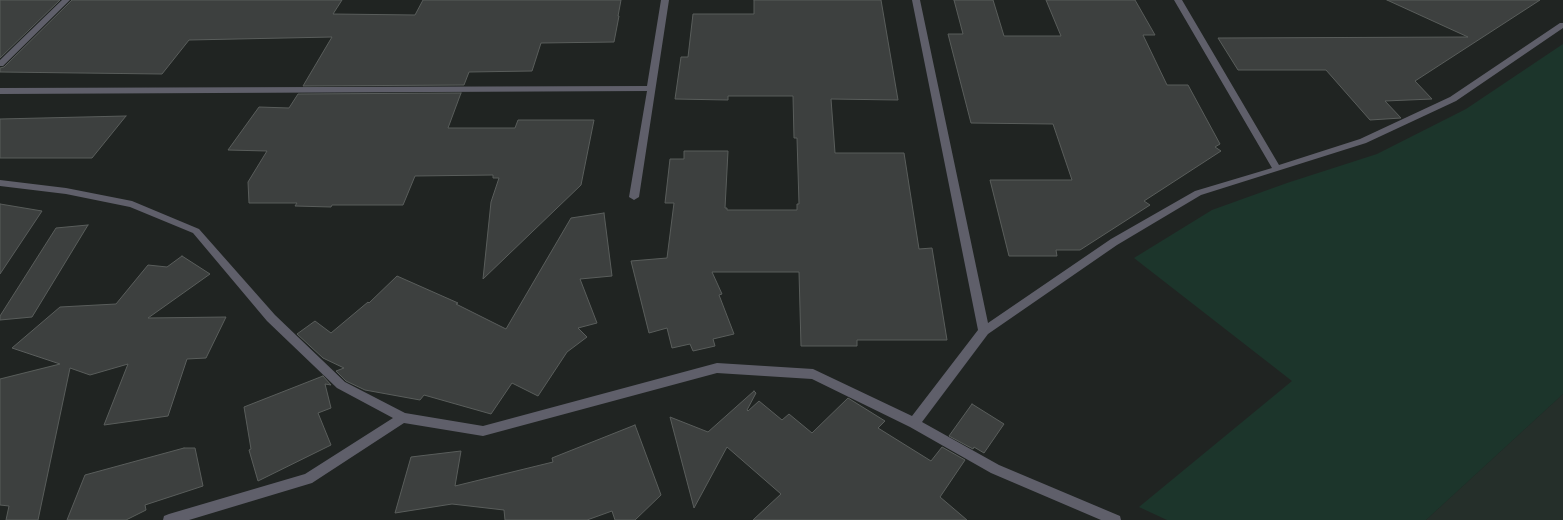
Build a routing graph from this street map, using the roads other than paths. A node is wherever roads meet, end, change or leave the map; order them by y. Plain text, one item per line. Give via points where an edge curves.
1 (66, 0) edge
2 (666, 0) edge
3 (916, 0) edge
4 (1178, 0) edge
5 (1563, 25) edge
6 (0, 64) edge
7 (652, 88) junction
8 (0, 91) edge
9 (1277, 169) junction
10 (0, 183) edge
11 (634, 197) dead end
12 (984, 331) junction
13 (403, 418) junction
14 (914, 423) junction
15 (169, 520) edge
16 (1115, 520) edge

1 - 6 street
2 - 7 street
3 - 12 street
4 - 9 street
5 - 9 street via 1452,100 1363,141
7 - 8 street
7 - 11 street
9 - 12 street via 1198,193 1114,242
10 - 13 street via 66,191 132,204 196,231 271,318 305,352 341,384
12 - 14 street
13 - 14 street via 483,431 717,368 813,374
13 - 15 street via 308,479
14 - 16 street via 995,469

